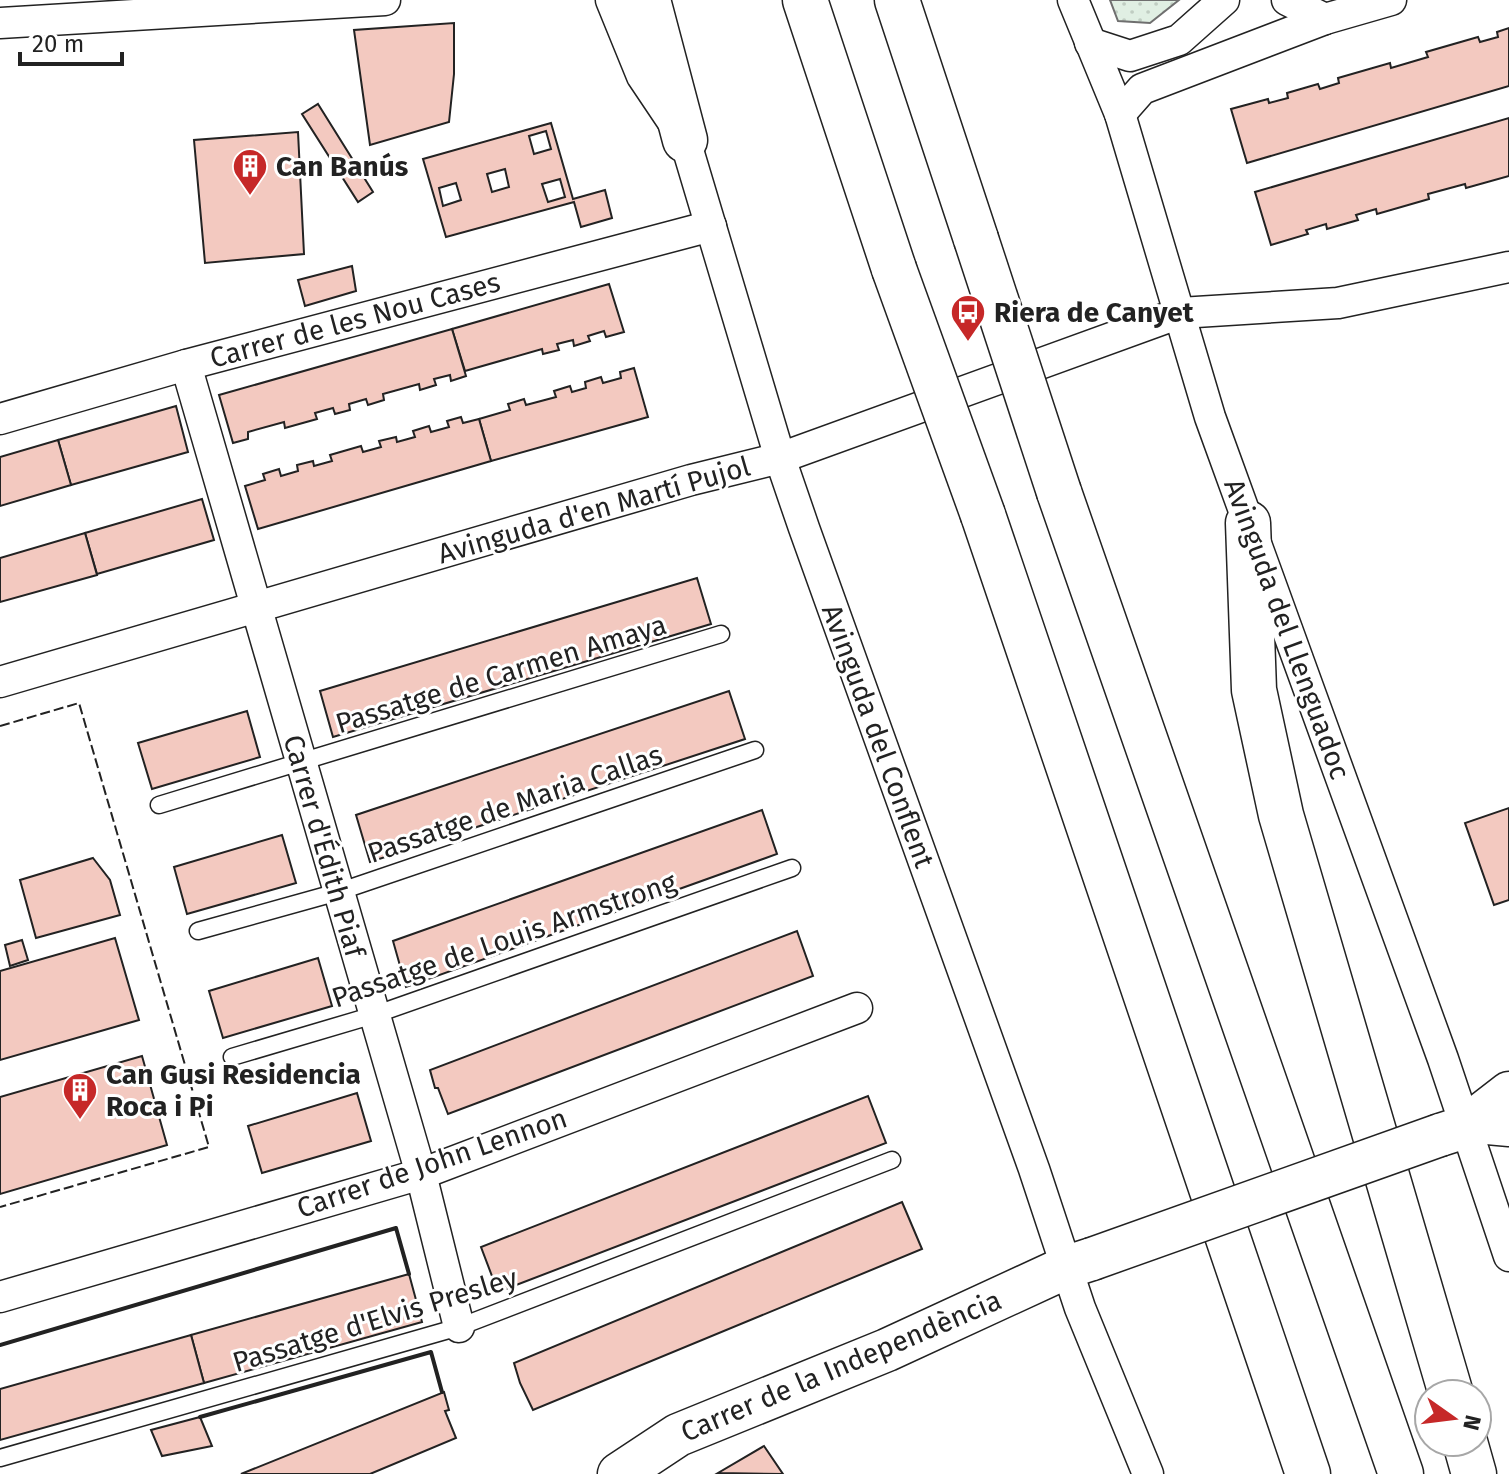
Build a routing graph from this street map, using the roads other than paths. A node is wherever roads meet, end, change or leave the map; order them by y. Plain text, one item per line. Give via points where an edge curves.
1 (385, 0) edge
2 (611, 0) edge
3 (648, 0) edge
4 (805, 0) edge
5 (897, 0) edge
6 (1073, 0) edge
7 (1224, 0) edge
8 (1287, 0) edge
9 (1391, 0) edge
10 (1323, 10) edge
11 (0, 23) edge
12 (1090, 43) junction
13 (1120, 114) junction
14 (685, 140) junction
15 (711, 226) junction
16 (1509, 267) edge
17 (1180, 313) junction
18 (186, 365) junction
19 (0, 419) edge
20 (780, 458) junction
21 (1248, 523) junction
22 (255, 607) junction
23 (721, 634) dead end
24 (0, 682) edge
25 (755, 750) dead end
26 (300, 763) junction
27 (159, 805) dead end
28 (792, 868) dead end
29 (338, 892) junction
30 (198, 931) dead end
31 (857, 1008) dead end
32 (374, 1015) junction
33 (232, 1057) dead end
34 (1509, 1093) edge
35 (1453, 1131) junction
36 (1509, 1131) edge
37 (892, 1160) dead end
38 (421, 1174) junction
39 (1509, 1256) edge
40 (1079, 1263) junction
41 (0, 1297) edge
42 (459, 1327) junction
43 (1446, 1378) edge
44 (678, 1435) junction
45 (0, 1458) edge
46 (619, 1474) edge
47 (658, 1474) edge
48 (1148, 1474) edge
49 (1308, 1474) edge
50 (1401, 1474) edge

1 - 11 street
2 - 14 street, Avinguda del Conflent via 642,76
3 - 14 highway
4 - 49 highway, bridge
5 - 50 highway, bridge via 1059,492
6 - 12 street, Avinguda del Llenguadoc
7 - 12 street via 1179,40 1130,56
8 - 10 street
9 - 10 street
10 - 13 street via 1142,89
12 - 13 street, Avinguda del Llenguadoc
13 - 17 street, Avinguda del Llenguadoc
14 - 15 street, Avinguda del Conflent
15 - 18 street, Carrer de les Nou Cases
15 - 20 street, Avinguda del Conflent
16 - 17 street via 1338,303
17 - 20 street, Avinguda d'en Martí Pujol
17 - 21 street, Avinguda del Llenguadoc
18 - 19 street, Carrer de les Nou Cases
18 - 22 street, Carrer d'Édith Piaf
20 - 22 street, Avinguda d'en Martí Pujol
20 - 40 street, Avinguda del Conflent
21 - 35 street, Avinguda del Llenguadoc
21 - 43 highway via 1254,690 1281,815
22 - 24 street, Avinguda d'en Martí Pujol
22 - 26 street, Carrer d'Édith Piaf
23 - 26 lane, Passatge de Carmen Amaya
25 - 29 lane, Passatge de Maria Callas
26 - 27 lane, Passatge de Carmen Amaya
26 - 29 street, Carrer d'Édith Piaf
28 - 32 lane, Passatge de Louis Armstrong
29 - 30 lane, Passatge de Maria Callas
29 - 32 street, Carrer d'Édith Piaf
31 - 38 street, Carrer de John Lennon
32 - 33 lane, Passatge de Louis Armstrong
32 - 38 street, Carrer d'Édith Piaf
34 - 35 street, Carrer de la Independència
35 - 36 street
35 - 39 street, Avinguda del Llenguadoc
35 - 40 street, Carrer de la Independència, bridge
37 - 42 lane, Passatge d'Elvis Presley
38 - 41 street, Carrer de John Lennon
38 - 42 street, Carrer d'Édith Piaf
40 - 44 street, Carrer de la Independència via 887,1350
40 - 48 street, Avinguda del Conflent via 1080,1308
42 - 45 lane, Passatge d'Elvis Presley
44 - 46 street, Carrer de la Independència
44 - 47 street

